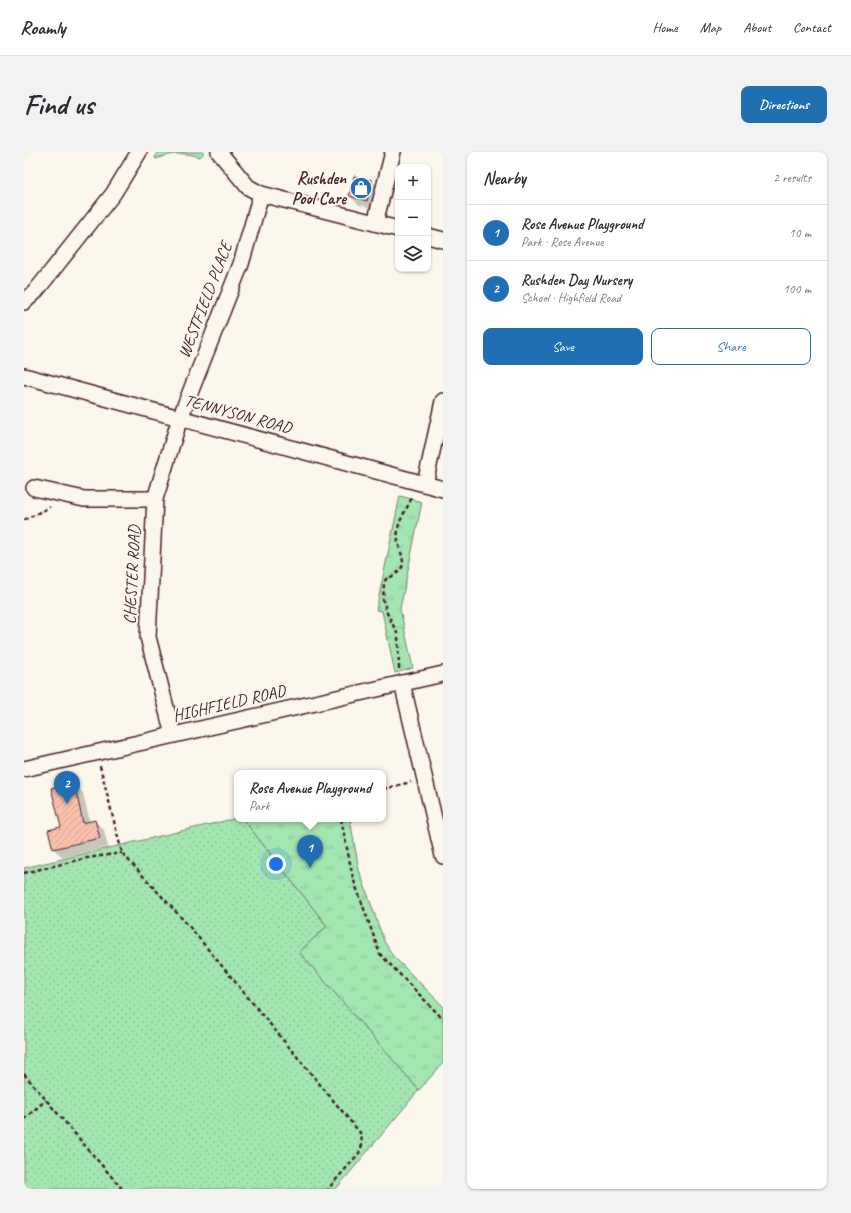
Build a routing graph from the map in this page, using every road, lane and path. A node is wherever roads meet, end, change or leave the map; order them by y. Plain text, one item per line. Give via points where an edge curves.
1 (139, 152) edge
2 (219, 152) edge
3 (393, 152) edge
4 (261, 194) junction
5 (375, 223) junction
6 (395, 228) edge
7 (431, 237) edge
8 (443, 240) edge
9 (24, 302) edge
10 (24, 376) edge
11 (443, 401) edge
12 (180, 418) junction
13 (420, 483) junction
14 (34, 488) dead end
15 (443, 489) edge
16 (72, 496) junction
17 (155, 499) junction
18 (24, 520) edge
19 (443, 674) edge
20 (402, 683) junction
21 (173, 735) junction
22 (97, 753) junction
23 (24, 769) edge
24 (425, 778) junction
25 (386, 788) edge
26 (342, 822) edge
27 (122, 853) junction
28 (443, 856) edge
29 (24, 872) edge
30 (443, 1019) edge
31 (24, 1074) edge
32 (46, 1100) junction
33 (24, 1119) edge
34 (122, 1189) edge
35 (328, 1189) edge

1 - 9 street via 114,194 35,292
2 - 4 street via 248,187
3 - 5 street
4 - 5 street
4 - 12 street, WESTFIELD PLACE via 241,264
5 - 6 street
7 - 8 street
10 - 12 street, TENNYSON ROAD
11 - 13 street
12 - 13 street, TENNYSON ROAD
12 - 17 street, CHESTER ROAD
13 - 15 street, TENNYSON ROAD
13 - 20 path via 398,528 402,568 397,575 386,579 384,583 385,608 398,635 397,663
14 - 16 street
16 - 17 street via 84,499
16 - 18 path
17 - 21 street, CHESTER ROAD via 148,637
19 - 20 street, HIGHFIELD ROAD
20 - 21 street, HIGHFIELD ROAD
20 - 24 street
21 - 22 street, HIGHFIELD ROAD
22 - 23 street, HIGHFIELD ROAD
22 - 27 path
24 - 25 path
24 - 28 street
26 - 30 path via 353,878 380,954
27 - 29 path
27 - 35 path via 188,925 361,1134 362,1145 359,1153
31 - 32 path
32 - 33 path
32 - 34 path

